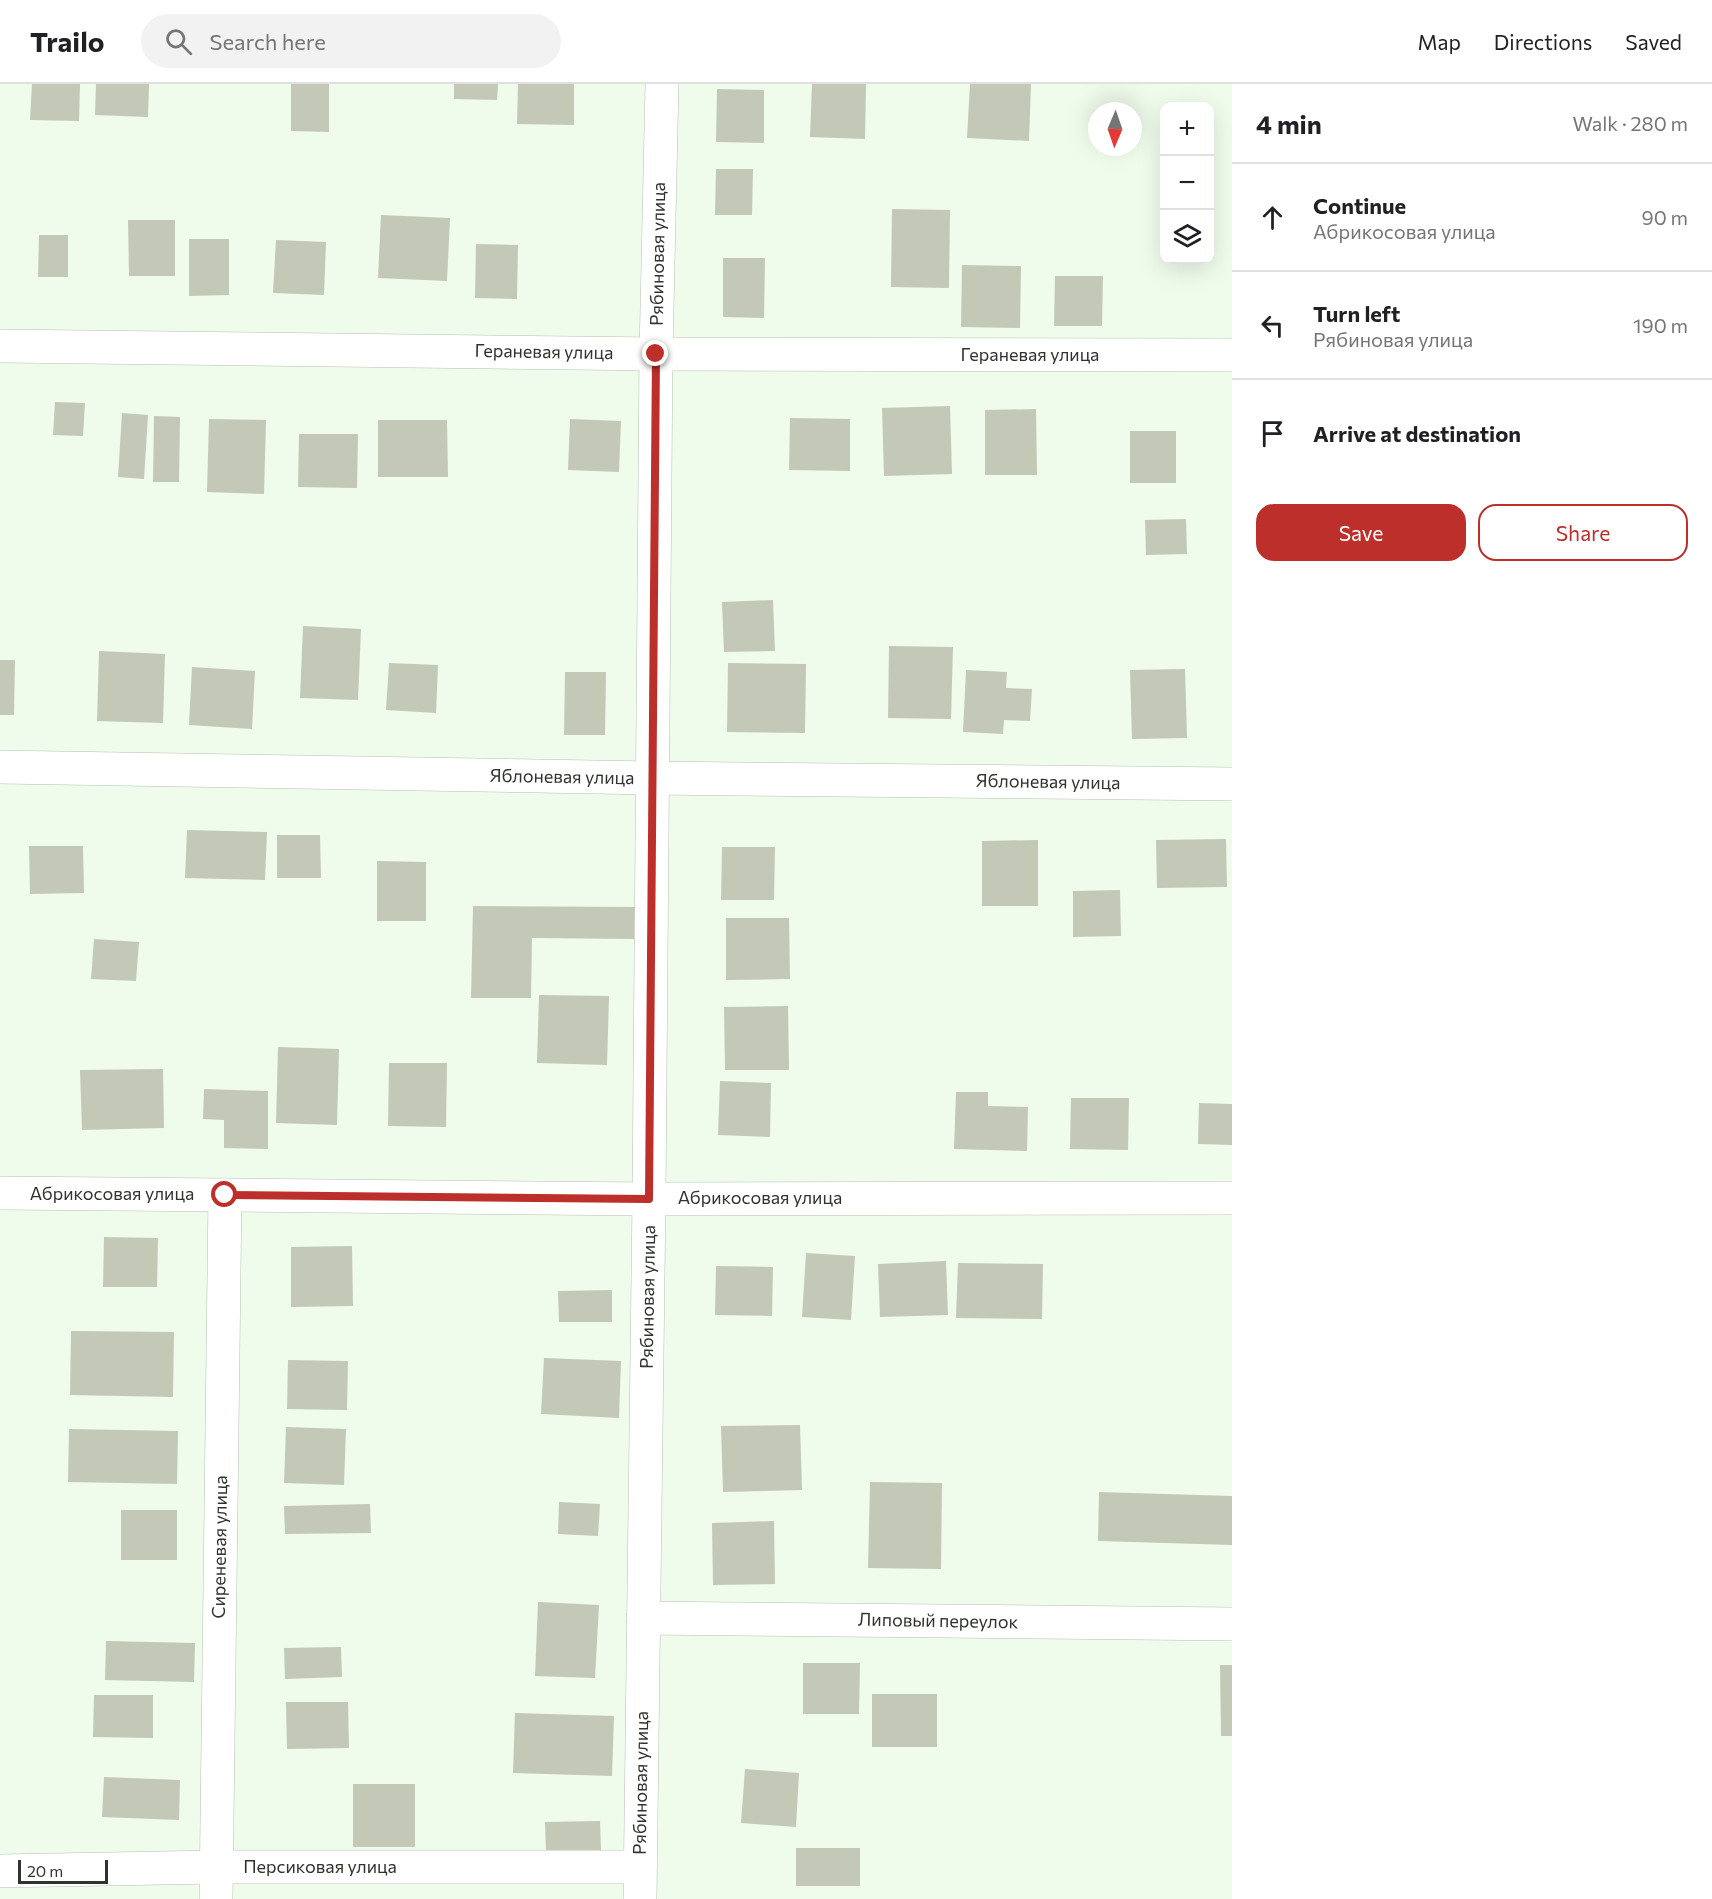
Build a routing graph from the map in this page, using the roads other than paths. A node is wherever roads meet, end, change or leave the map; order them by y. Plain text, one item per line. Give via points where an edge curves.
1 (662, 84) edge
2 (0, 346) edge
3 (656, 354) junction
4 (1232, 355) edge
5 (0, 767) edge
6 (653, 778) junction
7 (1232, 784) edge
8 (0, 1193) edge
9 (225, 1195) junction
10 (1232, 1198) edge
11 (649, 1199) junction
12 (643, 1618) junction
13 (1232, 1624) edge
14 (216, 1867) junction
15 (640, 1867) junction
16 (0, 1871) edge
17 (216, 1899) edge
18 (640, 1899) edge

1 - 3 street, Рябиновая улица
2 - 3 street, Гераневая улица
3 - 4 street, Гераневая улица
3 - 6 street, Рябиновая улица
5 - 6 street, Яблоневая улица
6 - 7 street, Яблоневая улица
6 - 11 street, Рябиновая улица
8 - 9 street, Абрикосовая улица
9 - 11 street, Абрикосовая улица
9 - 14 street, Сиреневая улица
10 - 11 street, Абрикосовая улица
11 - 12 street, Рябиновая улица
12 - 13 street, Липовый переулок
12 - 15 street, Рябиновая улица
14 - 15 street, Персиковая улица
14 - 16 street, Персиковая улица
14 - 17 street, Сиреневая улица
15 - 18 street, Рябиновая улица

